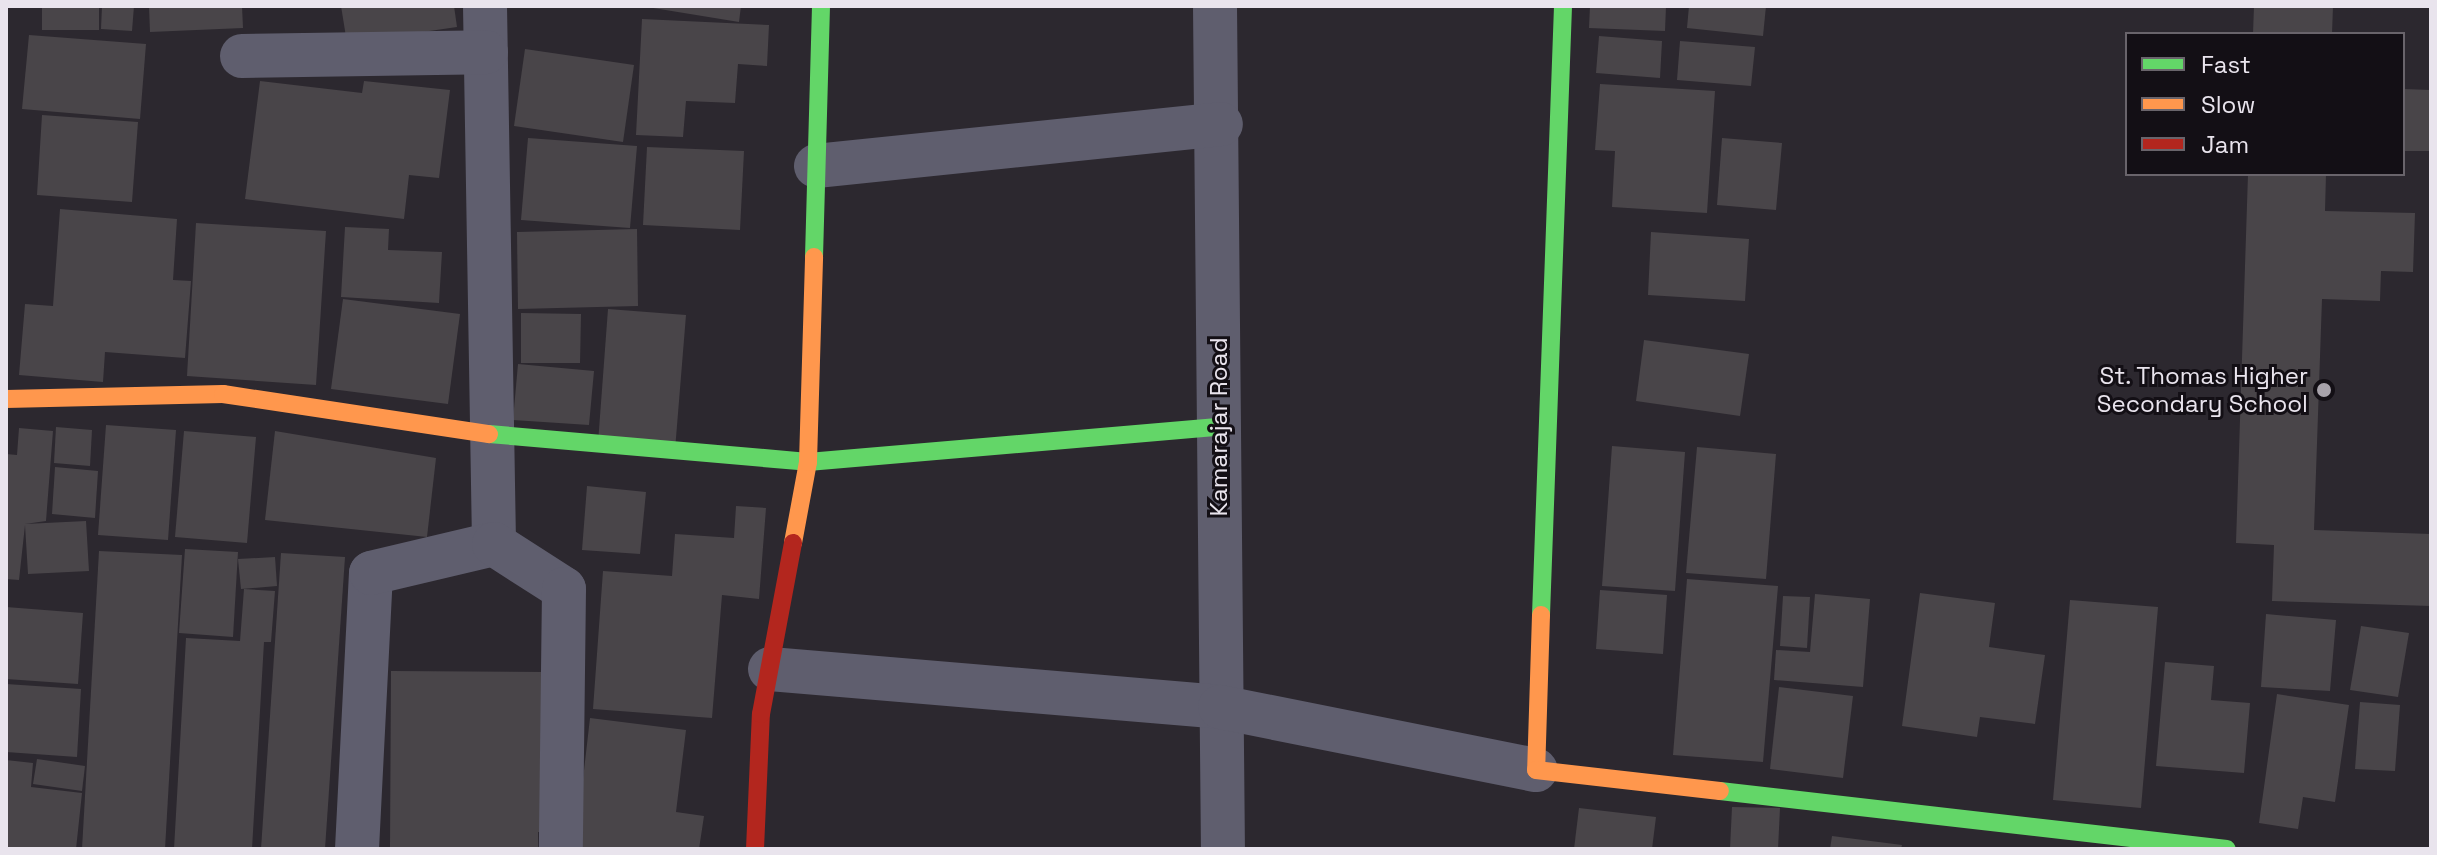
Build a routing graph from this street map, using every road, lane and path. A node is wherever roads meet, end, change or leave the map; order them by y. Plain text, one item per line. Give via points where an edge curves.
1 (485, 6) edge
2 (821, 6) edge
3 (1215, 6) edge
4 (1563, 6) edge
5 (486, 52) junction
6 (242, 56) dead end
7 (1221, 124) junction
8 (816, 166) junction
9 (6, 399) edge
10 (1218, 427) junction
11 (489, 434) junction
12 (808, 462) junction
13 (494, 544) junction
14 (770, 669) junction
15 (1220, 707) junction
16 (1536, 770) junction
17 (357, 849) edge
18 (561, 849) edge
19 (755, 849) edge
20 (1223, 849) edge
21 (2227, 849) edge

1 - 5 street
2 - 8 street
3 - 7 street, Kamarajar Road
4 - 16 street
5 - 6 street
5 - 11 street
7 - 8 street
7 - 10 street, Kamarajar Road
8 - 12 street
9 - 11 street via 223,394
10 - 12 street
10 - 15 street, Kamarajar Road
11 - 12 street
11 - 13 street
12 - 14 street
13 - 17 street via 371,573
13 - 18 street via 564,589
14 - 15 street
14 - 19 street
15 - 16 street
15 - 20 street, Kamarajar Road
16 - 21 street

